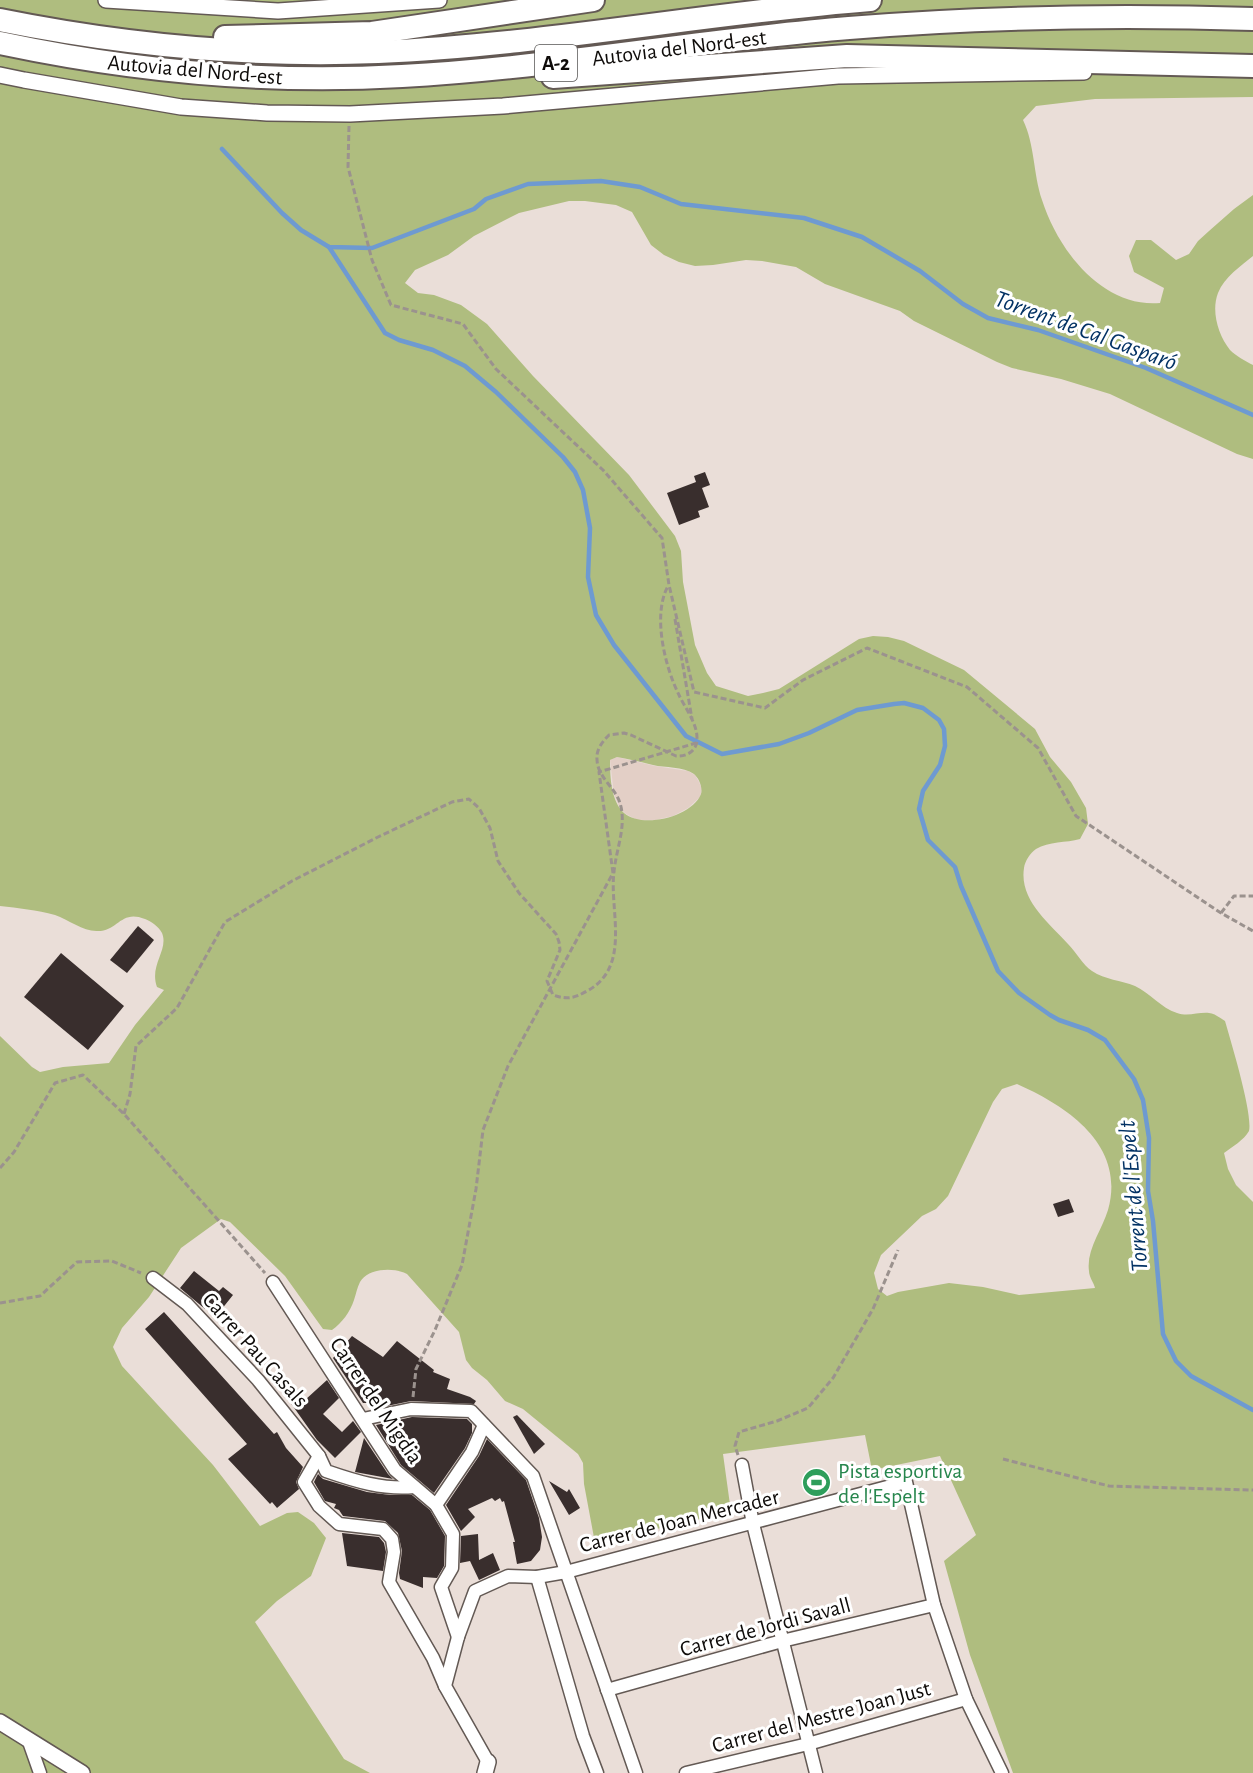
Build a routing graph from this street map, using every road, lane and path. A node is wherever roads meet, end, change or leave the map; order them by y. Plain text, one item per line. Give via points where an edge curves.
1 (106, 0) edge
2 (439, 0) edge
3 (593, 0) edge
4 (870, 0) edge
5 (1253, 19) edge
6 (0, 20) edge
7 (115, 39) junction
8 (0, 44) edge
9 (1253, 68) edge
10 (0, 75) edge
11 (402, 76) junction
12 (351, 114) junction
13 (669, 585) junction
14 (696, 742) junction
15 (599, 772) junction
16 (613, 873) junction
17 (1253, 896) edge
18 (1221, 913) junction
19 (1253, 931) edge
20 (549, 989) junction
21 (124, 1114) junction
22 (0, 1168) edge
23 (898, 1250) dead end
24 (153, 1278) joint
25 (273, 1282) joint
26 (0, 1303) edge
27 (411, 1409) junction
28 (363, 1419) junction
29 (484, 1425) junction
30 (319, 1456) junction
31 (1003, 1459) dead end
32 (742, 1465) joint
33 (414, 1487) junction
34 (1253, 1490) edge
35 (436, 1505) junction
36 (753, 1524) junction
37 (566, 1572) junction
38 (537, 1577) junction
39 (934, 1605) junction
40 (458, 1637) junction
41 (782, 1641) junction
42 (445, 1686) junction
43 (607, 1690) junction
44 (966, 1699) junction
45 (0, 1722) edge
46 (28, 1739) junction
47 (808, 1744) junction
48 (486, 1767) edge
49 (39, 1773) edge
50 (82, 1773) edge
51 (597, 1773) edge
52 (636, 1773) edge
53 (686, 1773) edge
54 (816, 1773) edge
55 (1002, 1773) edge

1 - 2 street via 278,11
3 - 7 highway via 372,33
4 - 7 highway, Autovia del Nord-est / A-2 via 494,44 377,52 243,51
5 - 11 highway, Autovia del Nord-est / A-2 via 1052,18 849,28
6 - 7 highway, Autovia del Nord-est / A-2
8 - 11 highway, Autovia del Nord-est / A-2 via 129,66 195,72 273,77
9 - 11 highway via 848,56 463,84
9 - 12 street via 838,76 503,106
10 - 12 street via 181,107
12 - 13 path via 348,167 372,260 391,305 463,324 496,369 603,470 663,538
13 - 14 path
13 - 14 path via 660,607 664,647 674,686 694,723
13 - 18 path via 694,692 765,708 802,680 867,648 967,687 1038,748 1076,816
14 - 15 path
14 - 15 path via 684,757 631,735 609,735 596,756
15 - 16 path
15 - 16 path via 620,802 622,826
16 - 20 path
16 - 20 path via 616,942 605,974 594,987 573,999 553,995
17 - 18 path via 1233,896
18 - 19 path
20 - 21 path via 547,981 560,950 556,934 529,906 498,861 490,828 480,808 469,799 452,802 292,881 225,922 177,1008 136,1046
20 - 27 path via 508,1066 483,1130 462,1265 416,1369
21 - 22 path via 83,1075 56,1083
21 - 25 path
23 - 32 path via 873,1310 833,1378 808,1408 739,1431 735,1446
24 - 26 path via 112,1261 77,1262 40,1296
24 - 30 street, Carrer Pau Casals via 187,1304 258,1380
25 - 28 street, Carrer del Migdia
27 - 28 street
27 - 29 street via 471,1411
28 - 33 street, Carrer del Migdia via 395,1470
29 - 35 street
29 - 37 street via 533,1476
30 - 33 street, Carrer Pau Casals via 326,1471 357,1482
30 - 42 street via 304,1482 319,1506 339,1524 383,1529 392,1539 390,1582
31 - 34 path via 1109,1486
32 - 36 street
33 - 35 street, Carrer del Migdia
35 - 40 street, Carrer del Migdia via 453,1534 452,1568 441,1587
36 - 37 street, Carrer de Joan Mercader
36 - 39 street, Carrer de Joan Mercader via 906,1482
36 - 41 street
37 - 38 street, Carrer de Joan Mercader
37 - 43 street
38 - 40 street, Carrer de Joan Mercader via 508,1576 475,1591
38 - 51 street
39 - 41 street, Carrer de Jordi Savall
39 - 44 street
40 - 42 street, Carrer de Joan Mercader
41 - 43 street, Carrer de Jordi Savall
41 - 47 street
42 - 48 street
43 - 52 street
44 - 47 street, Carrer del Mestre Joan Just
44 - 55 street
45 - 46 street
46 - 49 street
46 - 50 street
47 - 53 street, Carrer del Mestre Joan Just
47 - 54 street

